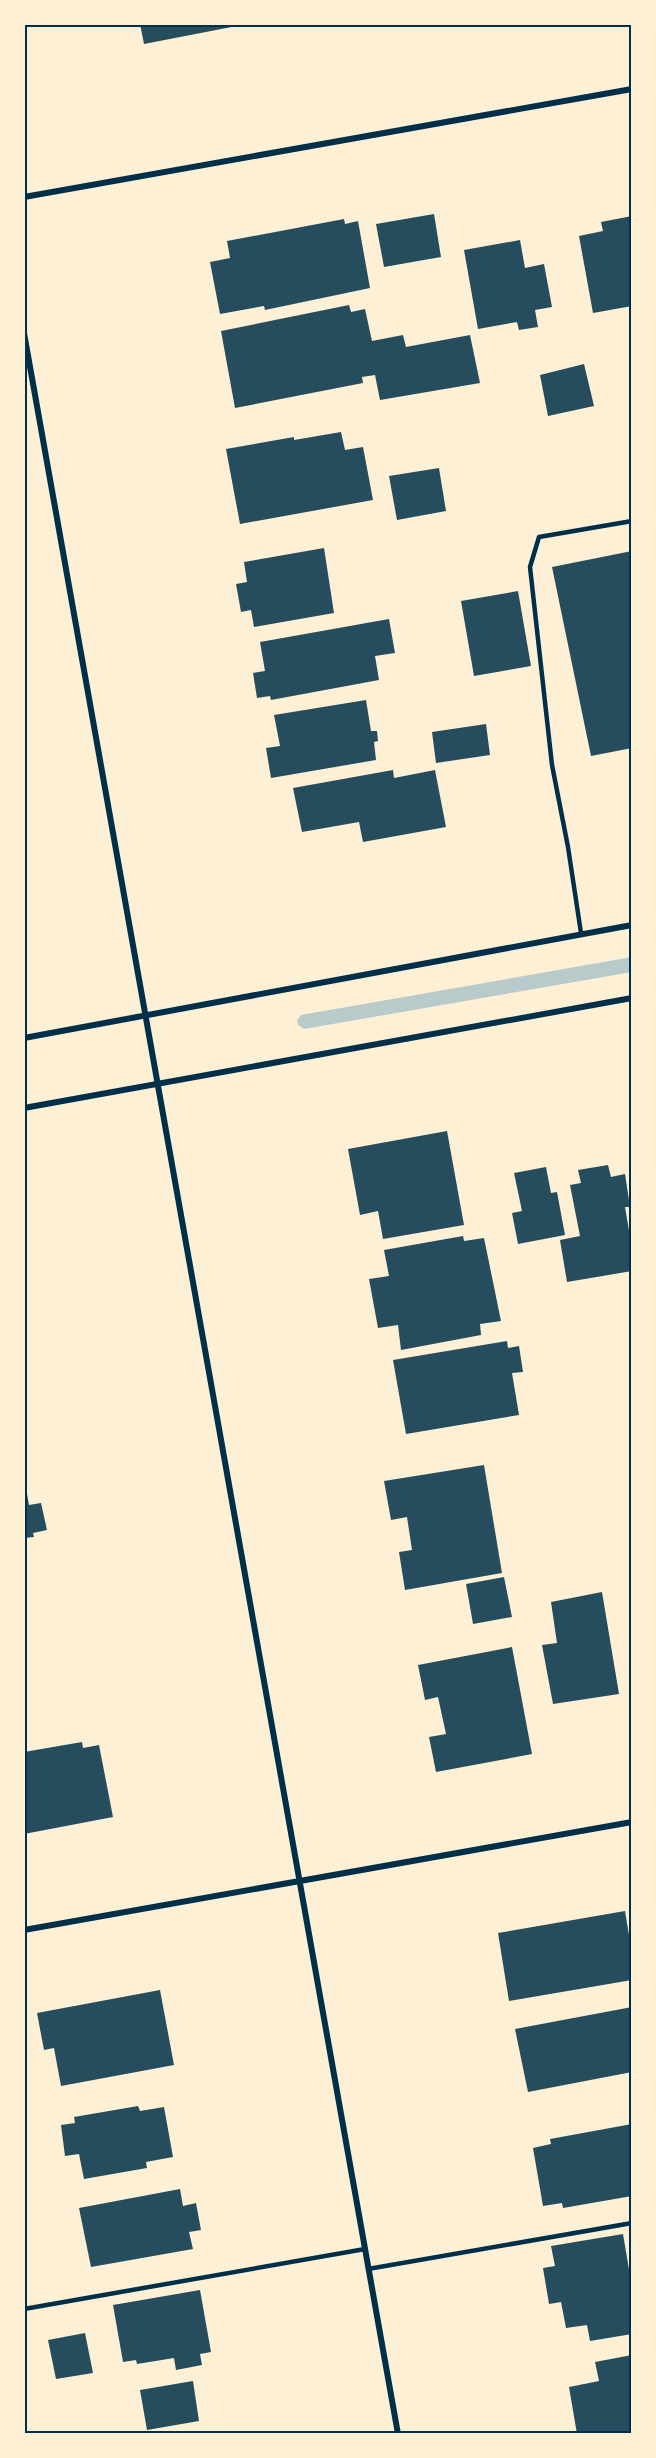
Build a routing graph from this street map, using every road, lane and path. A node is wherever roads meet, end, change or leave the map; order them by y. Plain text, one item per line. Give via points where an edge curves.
1 (632, 89) edge
2 (24, 197) edge
3 (24, 333) edge
4 (632, 520) edge
5 (632, 925) edge
6 (581, 933) junction
7 (632, 998) edge
8 (145, 1016) junction
9 (24, 1038) edge
10 (158, 1082) junction
11 (24, 1108) edge
12 (632, 1822) edge
13 (299, 1881) junction
14 (24, 1930) edge
15 (632, 2223) edge
16 (365, 2249) junction
17 (368, 2269) junction
18 (24, 2309) edge
19 (398, 2434) edge

1 - 2 street
3 - 8 street
4 - 6 lane via 540,537 530,567 552,765
5 - 6 street
6 - 8 street
7 - 10 street
8 - 9 street
8 - 10 street
10 - 11 street
10 - 13 street
12 - 13 street
13 - 14 street
13 - 16 street
15 - 17 lane
16 - 17 street
16 - 18 lane
17 - 19 street

